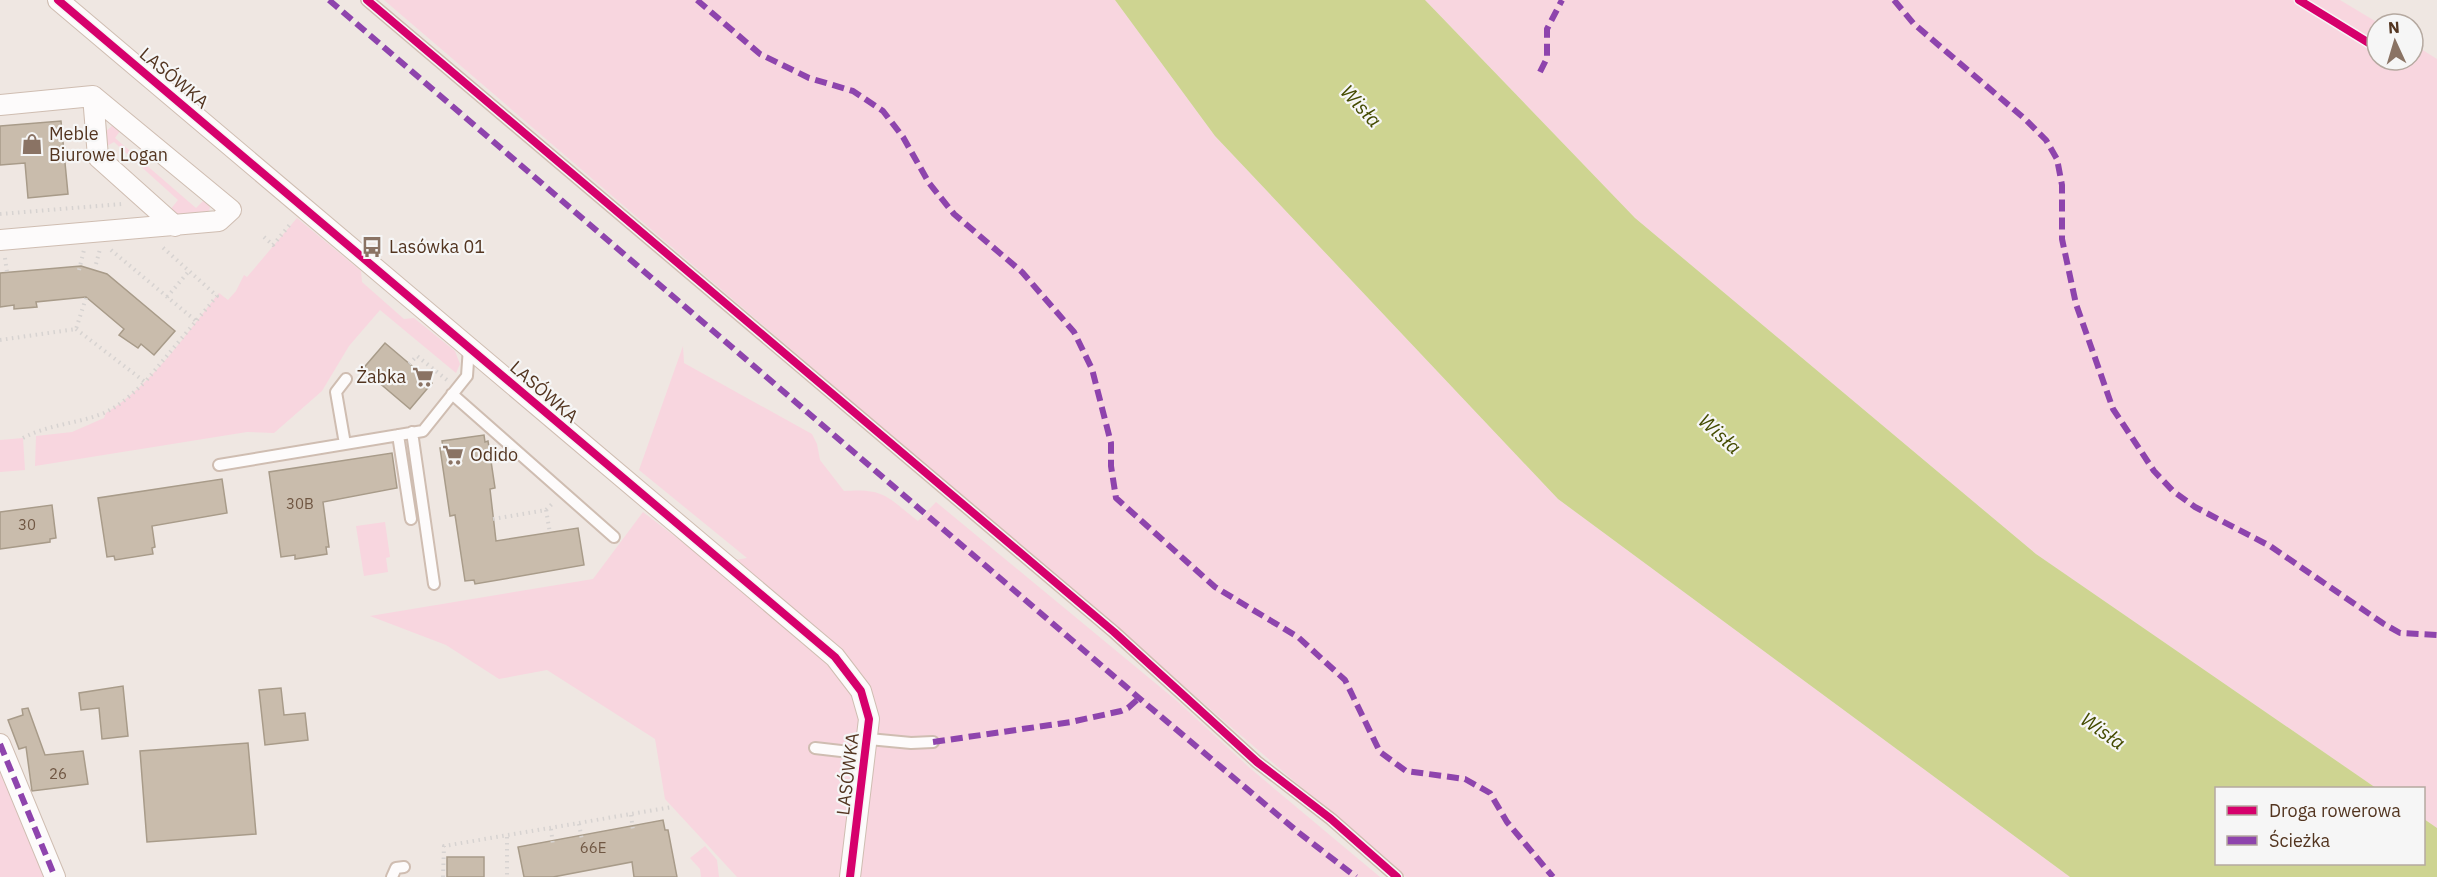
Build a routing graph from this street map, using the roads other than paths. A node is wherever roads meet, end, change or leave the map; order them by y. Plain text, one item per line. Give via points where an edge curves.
1 (58, 0) edge
2 (367, 0) edge
3 (93, 96) junction
4 (0, 105) edge
5 (175, 225) junction
6 (0, 240) edge
7 (469, 347) junction
8 (345, 379) dead end
9 (452, 394) junction
10 (412, 432) junction
11 (398, 435) junction
12 (345, 444) junction
13 (219, 465) dead end
14 (411, 519) dead end
15 (614, 537) dead end
16 (434, 584) dead end
17 (933, 742) dead end
18 (0, 744) edge
19 (868, 746) junction
20 (815, 748) dead end
21 (404, 867) dead end
22 (55, 877) edge
23 (392, 877) edge
24 (850, 877) edge
25 (1396, 877) edge

1 - 7 street, LASÓWKA
2 - 25 lane via 1114,632 1257,762 1331,819
3 - 4 street
3 - 5 street via 98,157
3 - 5 street via 231,210 219,221
5 - 6 street
7 - 9 lane via 467,376
7 - 19 street, LASÓWKA via 835,657 861,691 869,719
8 - 12 lane via 336,393
9 - 10 lane via 423,431
9 - 15 lane
10 - 11 lane
10 - 16 lane
11 - 12 lane
11 - 14 lane
12 - 13 lane
17 - 19 lane
18 - 22 street
19 - 20 lane
19 - 24 street, LASÓWKA
21 - 23 lane via 396,868

